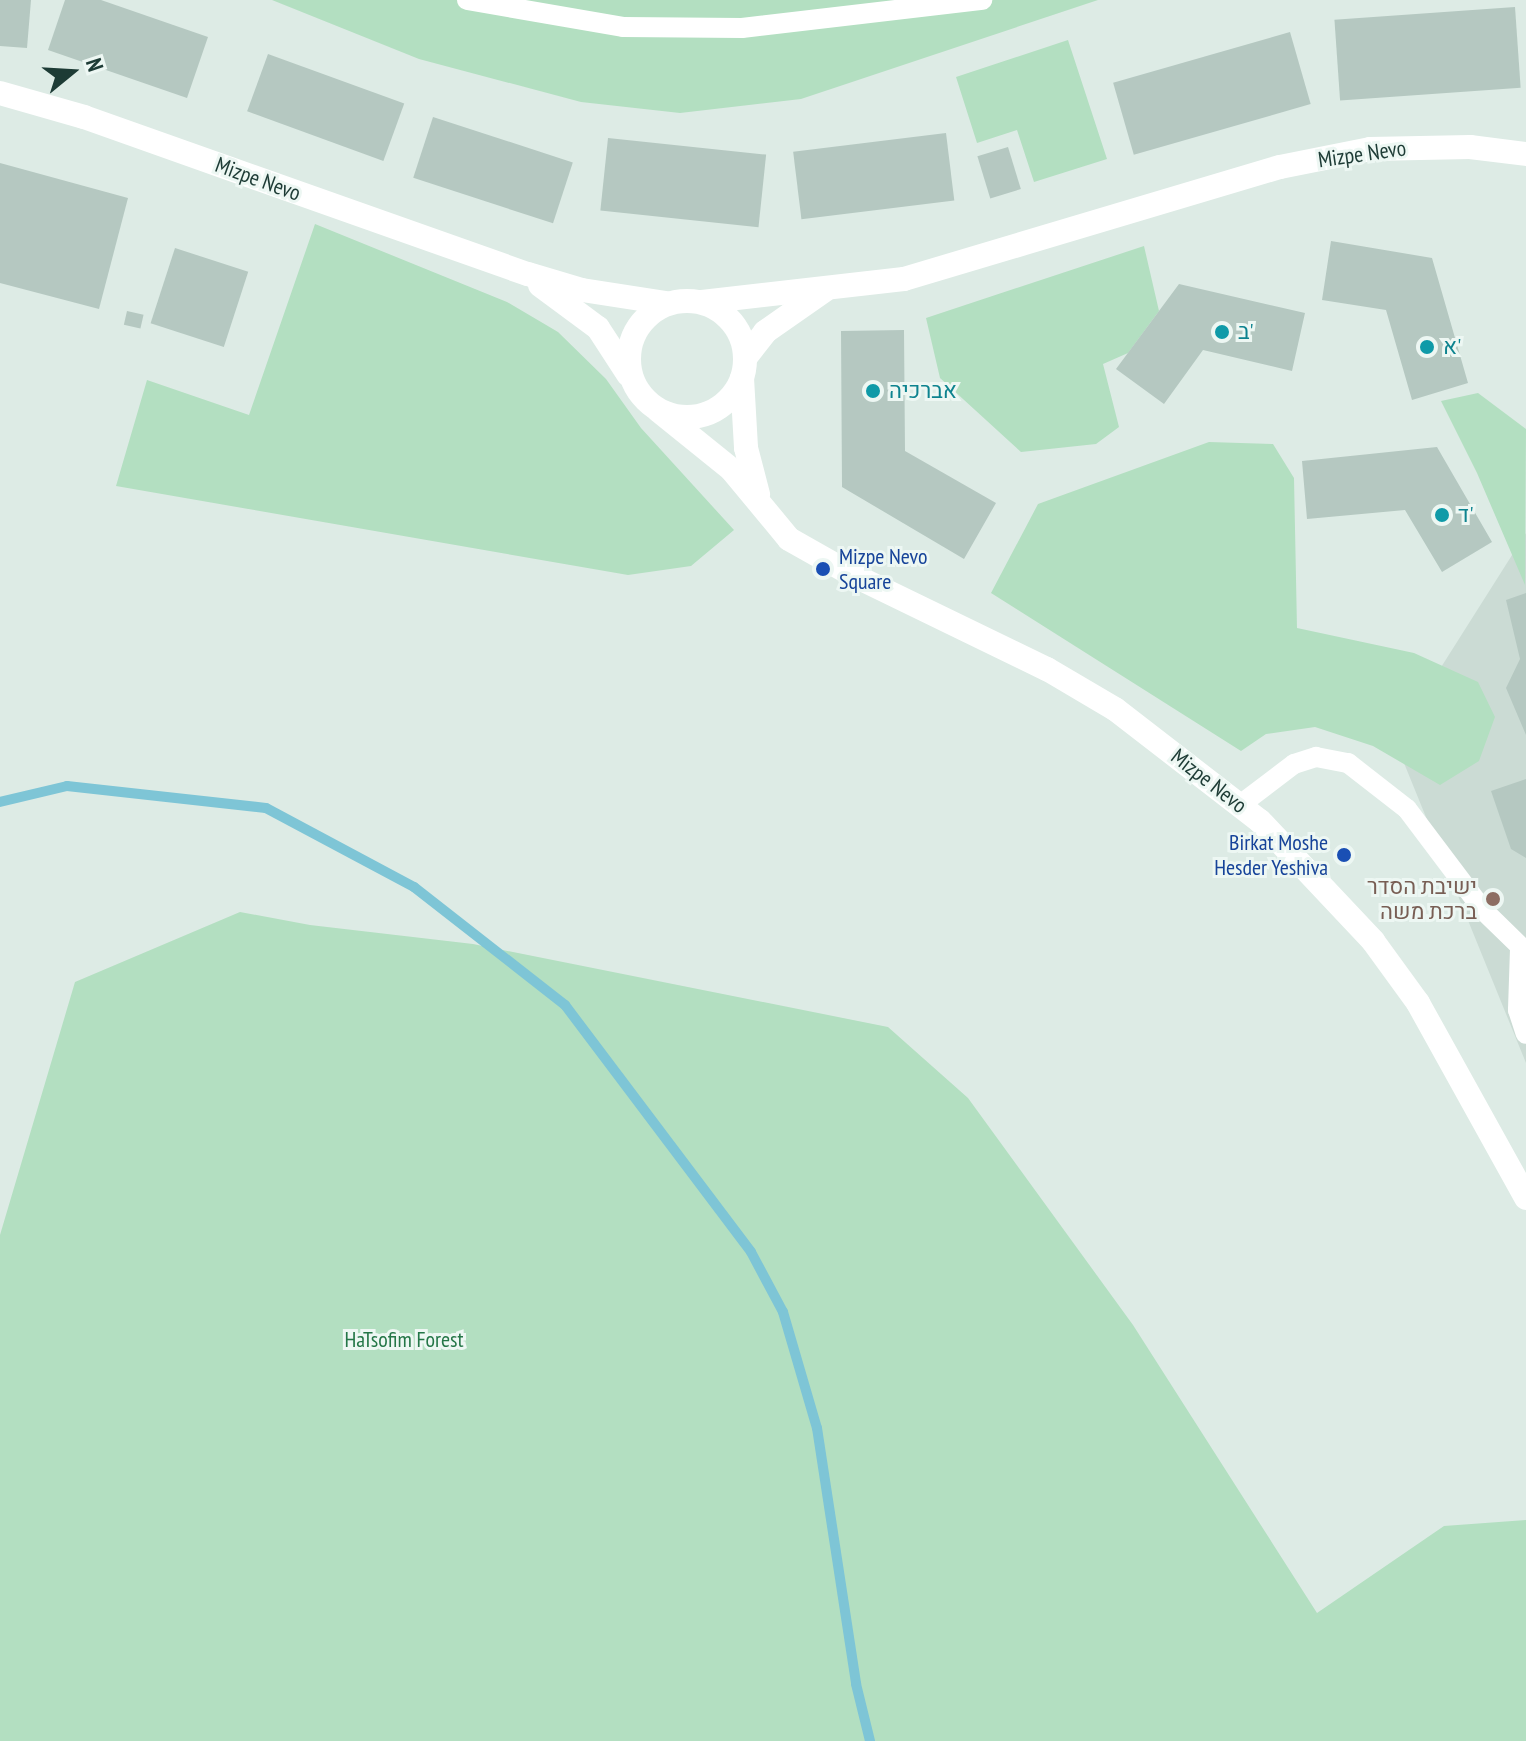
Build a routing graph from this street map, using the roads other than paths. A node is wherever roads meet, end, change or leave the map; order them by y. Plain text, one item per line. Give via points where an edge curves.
1 (467, 0) edge
2 (982, 0) edge
3 (0, 93) edge
4 (1526, 154) edge
5 (514, 269) junction
6 (830, 286) junction
7 (702, 302) junction
8 (666, 303) junction
9 (744, 368) junction
10 (633, 383) junction
11 (659, 411) junction
12 (762, 508) junction
13 (1240, 805) junction
14 (1523, 950) edge
15 (1526, 1034) edge
16 (1526, 1198) edge

1 - 2 lane via 623,27 742,28
3 - 5 street, Mizpe Nevo via 84,117
4 - 6 street, Mizpe Nevo via 1470,147 1370,149 1280,167 904,279
5 - 8 street, Mizpe Nevo via 582,290
5 - 10 street, Mizpe Nevo via 598,328
6 - 7 street, Mizpe Nevo
6 - 9 street, Mizpe Nevo via 765,332
7 - 8 street
7 - 9 street via 732,322 742,338
8 - 10 street via 638,326 630,344
9 - 11 street via 732,396 717,409 689,417
9 - 12 street, Mizpe Nevo via 746,448
10 - 11 street
11 - 12 street, Mizpe Nevo via 708,447 748,486
12 - 13 street, Mizpe Nevo via 789,539 820,558 981,635 1115,709
13 - 14 lane via 1294,764 1316,757 1348,763 1407,809 1484,911
13 - 16 street, Mizpe Nevo via 1373,941 1426,1017
14 - 15 lane via 1518,1010

